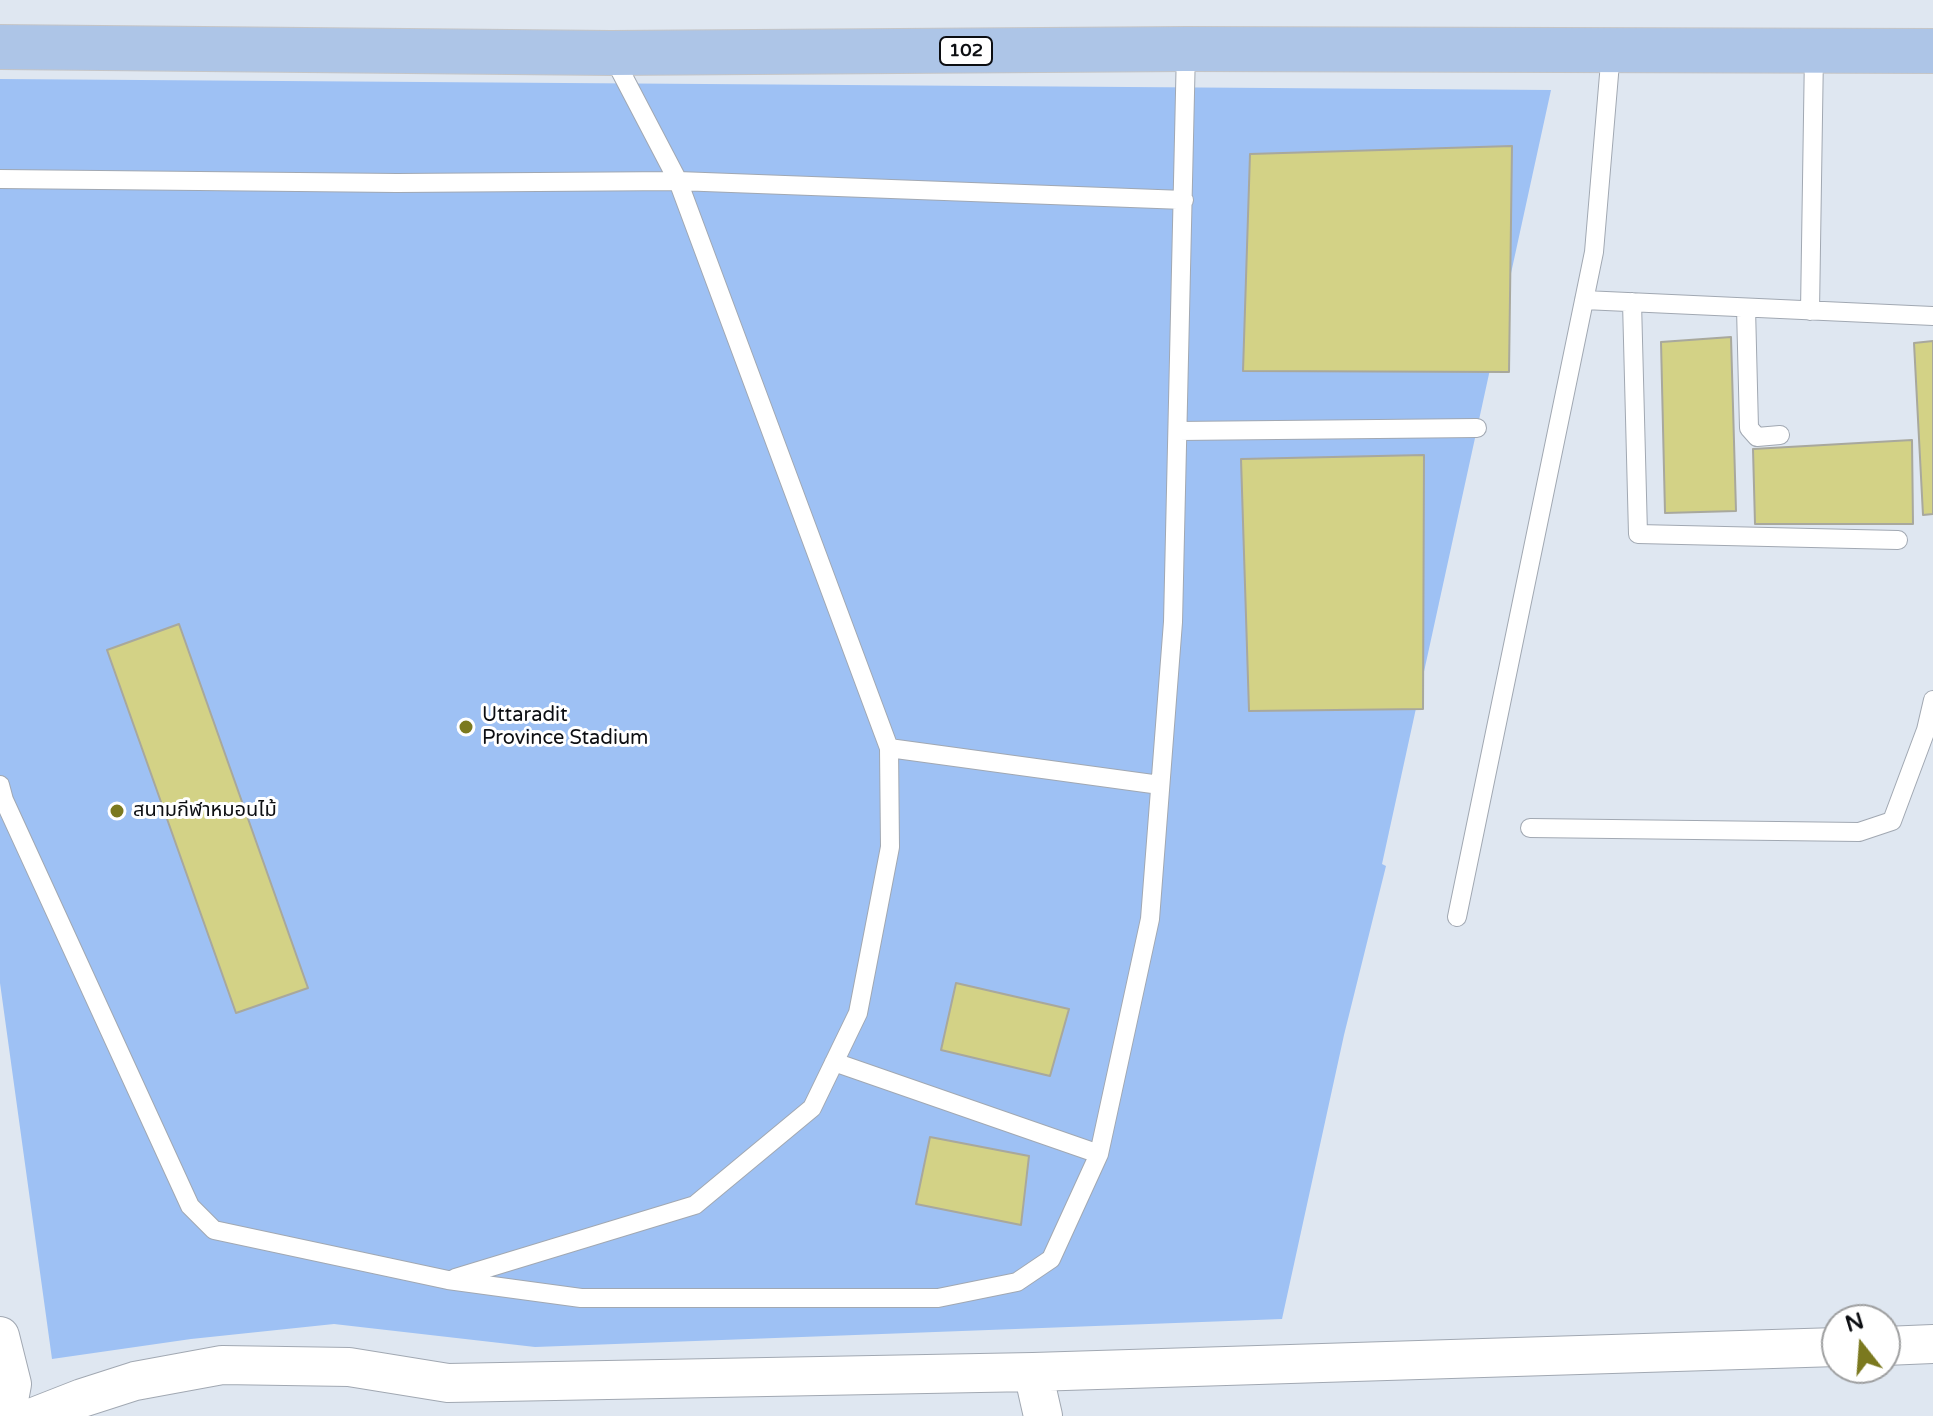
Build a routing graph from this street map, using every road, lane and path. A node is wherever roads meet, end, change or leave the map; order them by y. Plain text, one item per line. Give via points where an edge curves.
1 (0, 47) edge
2 (1186, 49) junction
3 (1611, 51) junction
4 (1933, 51) edge
5 (1814, 52) junction
6 (611, 53) junction
7 (0, 179) edge
8 (678, 181) junction
9 (1184, 200) junction
10 (1584, 300) junction
11 (1632, 302) junction
12 (1746, 308) junction
13 (1810, 311) junction
14 (1933, 316) edge
15 (1477, 428) dead end
16 (1178, 431) junction
17 (1780, 435) dead end
18 (1898, 540) dead end
19 (1933, 700) edge
20 (889, 748) junction
21 (0, 785) edge
22 (1160, 785) junction
23 (1530, 828) dead end
24 (1457, 917) dead end
25 (834, 1062) junction
26 (1099, 1154) junction
27 (448, 1280) junction
28 (0, 1336) edge
29 (1933, 1344) edge
30 (1901, 1345) edge
31 (1821, 1347) edge
32 (1033, 1372) junction
33 (6, 1416) edge
34 (36, 1416) edge
35 (1043, 1416) edge

1 - 6 main road, 102
2 - 3 main road, 102
2 - 6 main road, 102
2 - 9 lane
3 - 5 main road, 102
3 - 10 lane via 1594,252
4 - 5 main road, 102
5 - 13 lane
6 - 8 lane
7 - 8 lane
8 - 9 lane
8 - 20 lane
9 - 16 lane
10 - 11 lane
10 - 24 lane
11 - 12 lane
11 - 18 lane via 1638,534
12 - 13 lane
12 - 17 lane via 1749,428 1757,437
13 - 14 lane
15 - 16 lane
16 - 22 lane via 1173,622
19 - 23 lane via 1892,821 1859,832
20 - 22 lane
20 - 25 lane via 890,847 858,1013
21 - 27 lane via 190,1206 214,1230
22 - 26 lane via 1150,919
25 - 26 lane
25 - 27 lane via 812,1108 695,1205
26 - 27 lane via 1051,1259 1017,1282 938,1298 581,1298
28 - 33 street via 12,1384
29 - 30 street
31 - 32 street
32 - 34 street via 448,1383 349,1367 222,1365 135,1381
32 - 35 street

